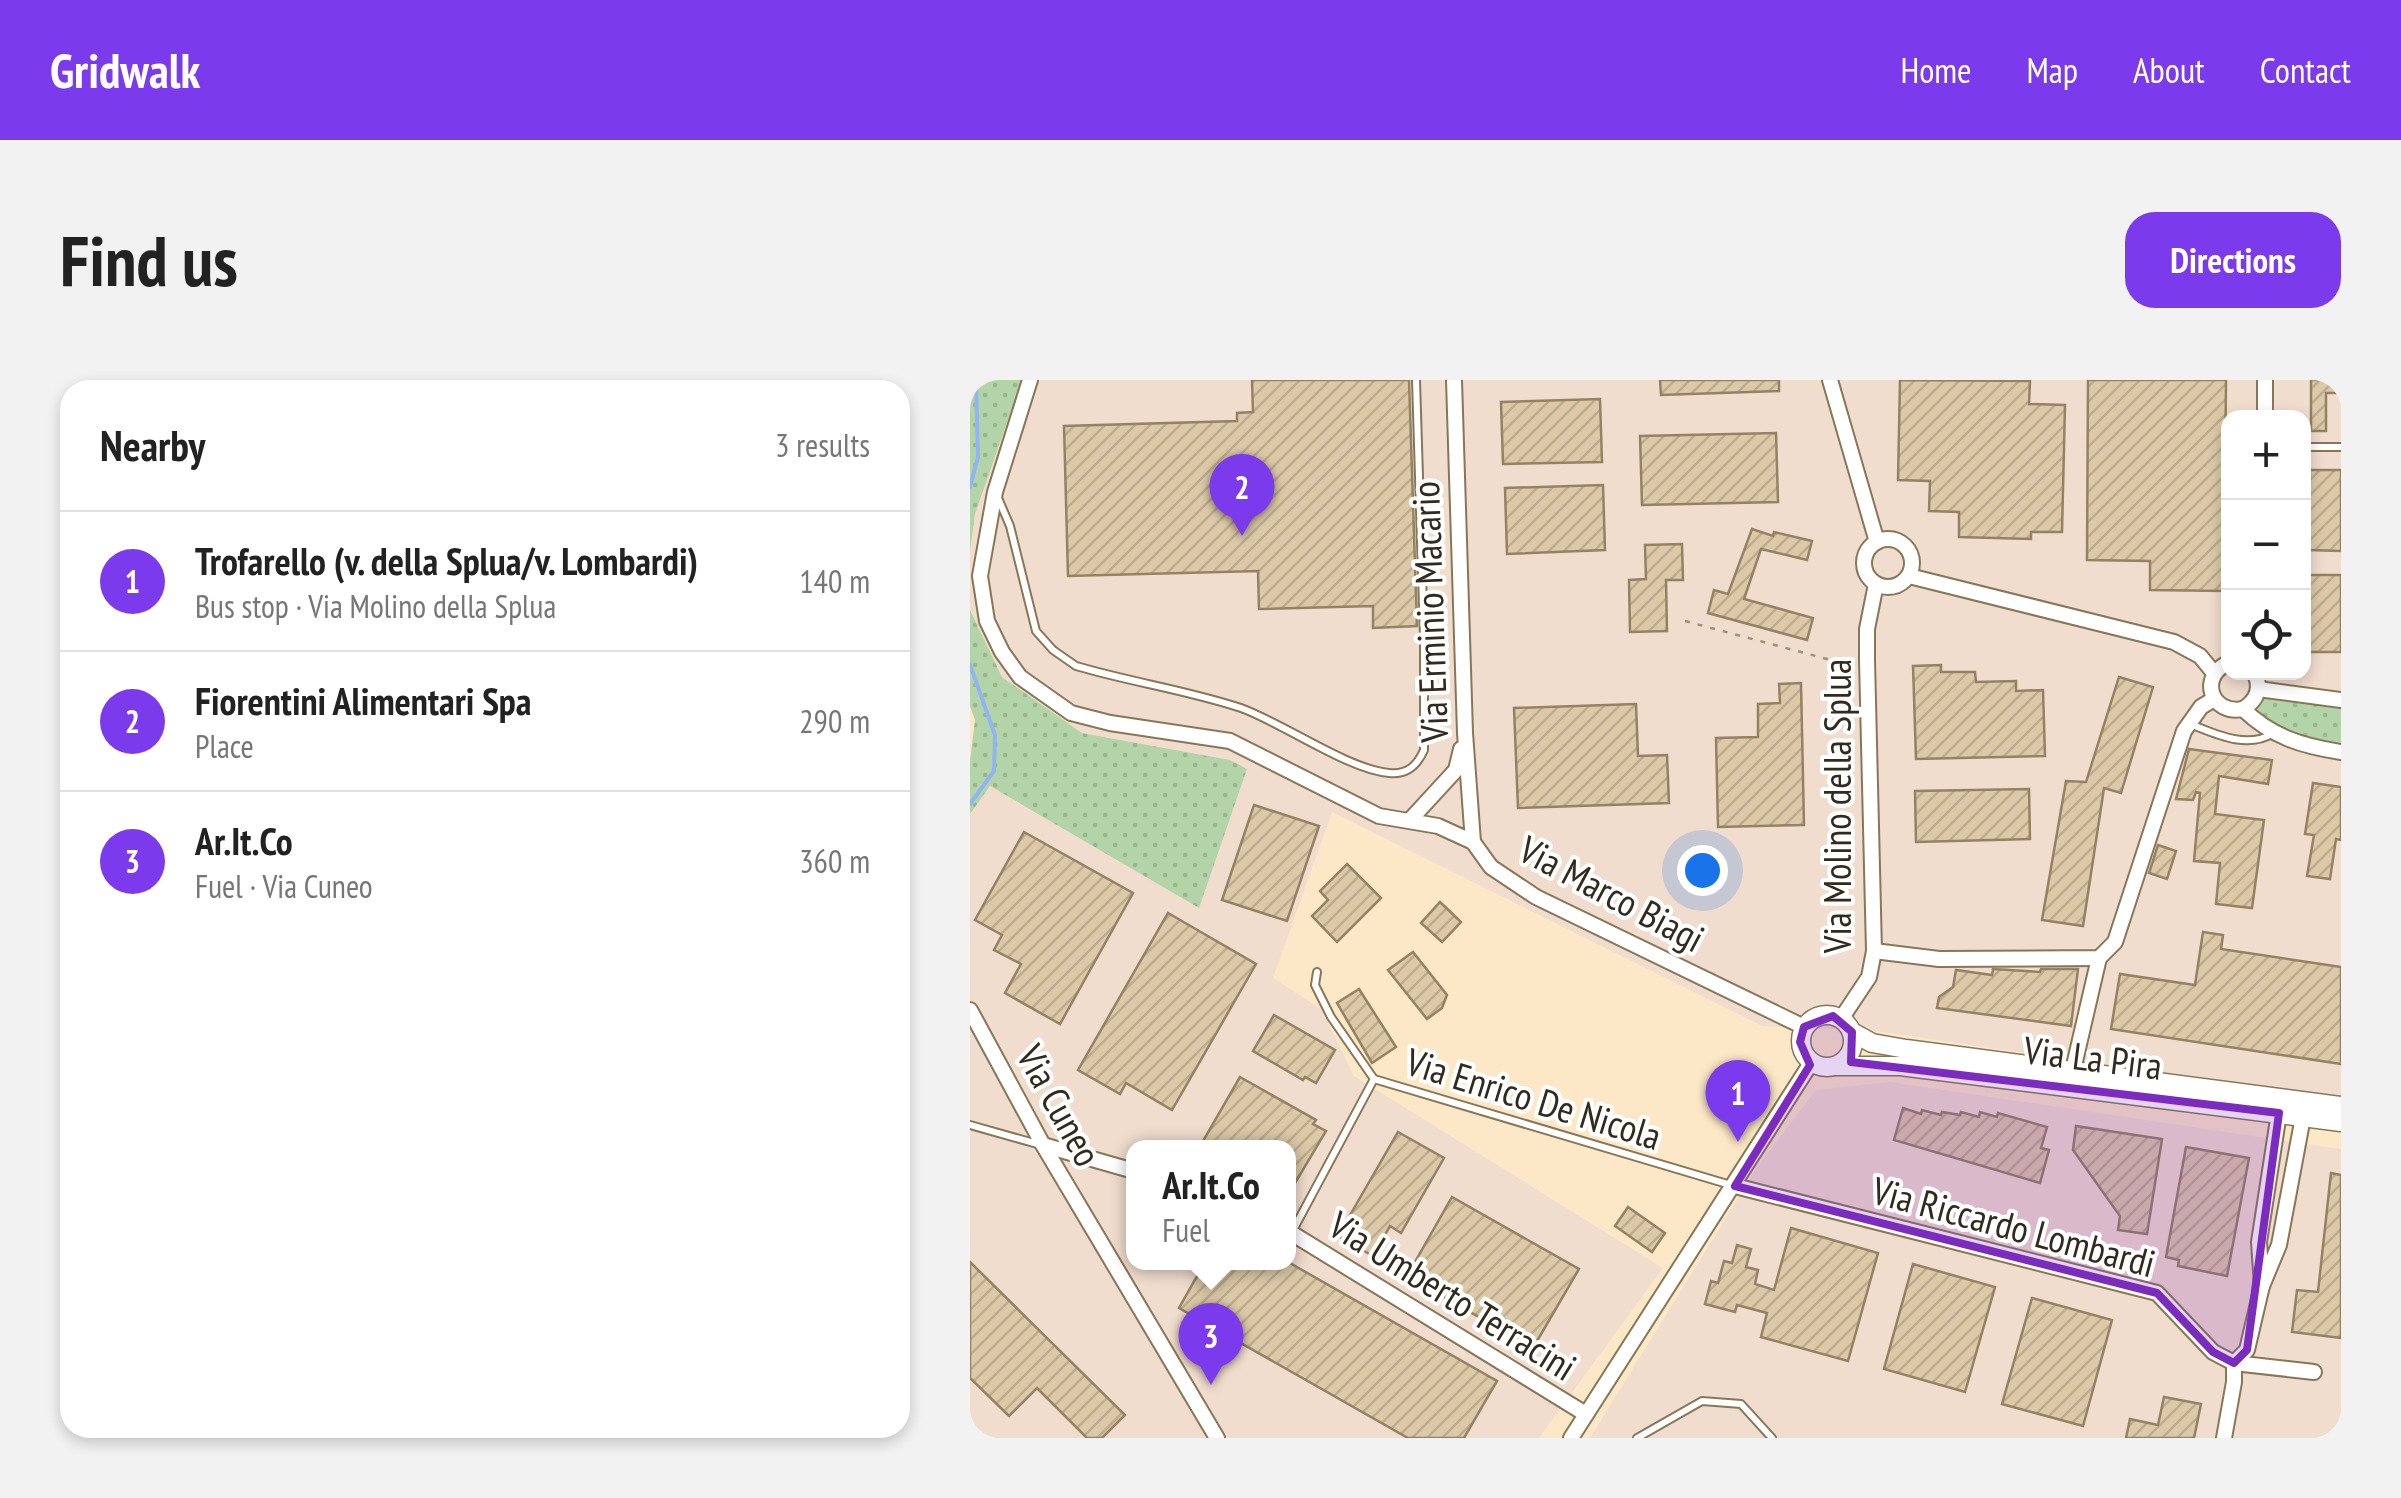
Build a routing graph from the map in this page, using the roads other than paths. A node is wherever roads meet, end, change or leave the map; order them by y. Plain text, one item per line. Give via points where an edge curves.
1 (1030, 380) edge
2 (1416, 380) edge
3 (1454, 380) edge
4 (1830, 380) edge
5 (2265, 380) edge
6 (2265, 410) edge
7 (2311, 447) edge
8 (2341, 447) edge
9 (995, 492) junction
10 (1876, 542) junction
11 (1909, 576) junction
12 (1876, 584) junction
13 (2221, 668) edge
14 (2214, 673) junction
15 (2256, 680) edge
16 (2258, 689) junction
17 (2214, 699) junction
18 (2341, 700) edge
19 (2244, 709) junction
20 (2188, 723) junction
21 (1465, 734) junction
22 (2274, 734) junction
23 (2341, 752) edge
24 (1410, 820) junction
25 (1474, 842) junction
26 (1874, 952) junction
27 (2099, 958) junction
28 (1317, 972) dead end
29 (970, 1010) edge
30 (1846, 1026) junction
31 (1804, 1027) junction
32 (1811, 1063) junction
33 (1837, 1066) junction
34 (2073, 1070) junction
35 (1374, 1079) junction
36 (2341, 1106) edge
37 (2279, 1113) junction
38 (2302, 1117) junction
39 (2341, 1122) edge
40 (970, 1125) edge
41 (1044, 1146) junction
42 (1126, 1169) edge
43 (1735, 1186) junction
44 (2266, 1197) junction
45 (2287, 1200) junction
46 (1296, 1221) edge
47 (1296, 1236) edge
48 (2262, 1286) junction
49 (2234, 1363) junction
50 (2314, 1372) dead end
51 (1584, 1413) junction
52 (1217, 1438) edge
53 (1571, 1438) edge
54 (1637, 1438) edge
55 (1772, 1438) edge
56 (2224, 1438) edge

1 - 9 street, Via Marco Biagi
2 - 9 lane via 1424,750 1410,770 1397,774 1343,757 1241,708 1076,666 1053,650 1036,631
3 - 21 street, Via Erminio Macario
4 - 10 street
5 - 6 street
7 - 8 lane
9 - 24 street, Via Marco Biagi via 983,546 987,621 1020,677 1044,697 1092,720 1230,740 1379,816
10 - 11 street via 1892,539 1906,546
10 - 12 street, Via Molino della Splua via 1864,566
11 - 12 street via 1890,587
11 - 14 street via 2174,642
12 - 26 street, Via Molino della Splua via 1867,630
13 - 14 street
14 - 17 street
15 - 16 street
16 - 18 street
16 - 19 street
17 - 19 street via 2230,710
17 - 20 street
19 - 22 street
20 - 22 lane via 2224,738 2259,742
20 - 27 street via 2116,942
21 - 24 street via 1456,770
21 - 25 street, Via Erminio Macario
22 - 23 street
24 - 25 street, Via Marco Biagi
25 - 31 street, Via Marco Biagi via 1492,867 1536,896
26 - 27 street via 1939,959
26 - 30 street, Via Molino della Splua
27 - 34 street
28 - 35 lane, Via Enrico De Nicola via 1315,985 1331,1016
29 - 41 street, Via Cuneo
30 - 31 street via 1825,1015
30 - 33 street, Via Molino della Splua via 1854,1040
30 - 34 street, Via La Pira via 1872,1044
31 - 32 street via 1800,1042
32 - 33 street
32 - 43 street
33 - 37 street, Via La Pira via 1900,1066
34 - 36 street, Via La Pira
35 - 43 lane, Via Enrico De Nicola
35 - 46 lane, Via Enrico De Nicola
37 - 38 street, Via La Pira
37 - 44 street
38 - 39 street, Via La Pira
38 - 45 street
40 - 41 lane
41 - 42 street
41 - 52 street, Via Cuneo
43 - 49 street, Via Riccardo Lombardi via 2157,1294 2213,1352
43 - 51 street
44 - 45 street
44 - 48 street
45 - 48 street
47 - 51 street, Via Umberto Terracini
48 - 49 street via 2248,1350
49 - 50 street
49 - 56 street
51 - 53 street
54 - 55 lane via 1702,1402 1741,1404

